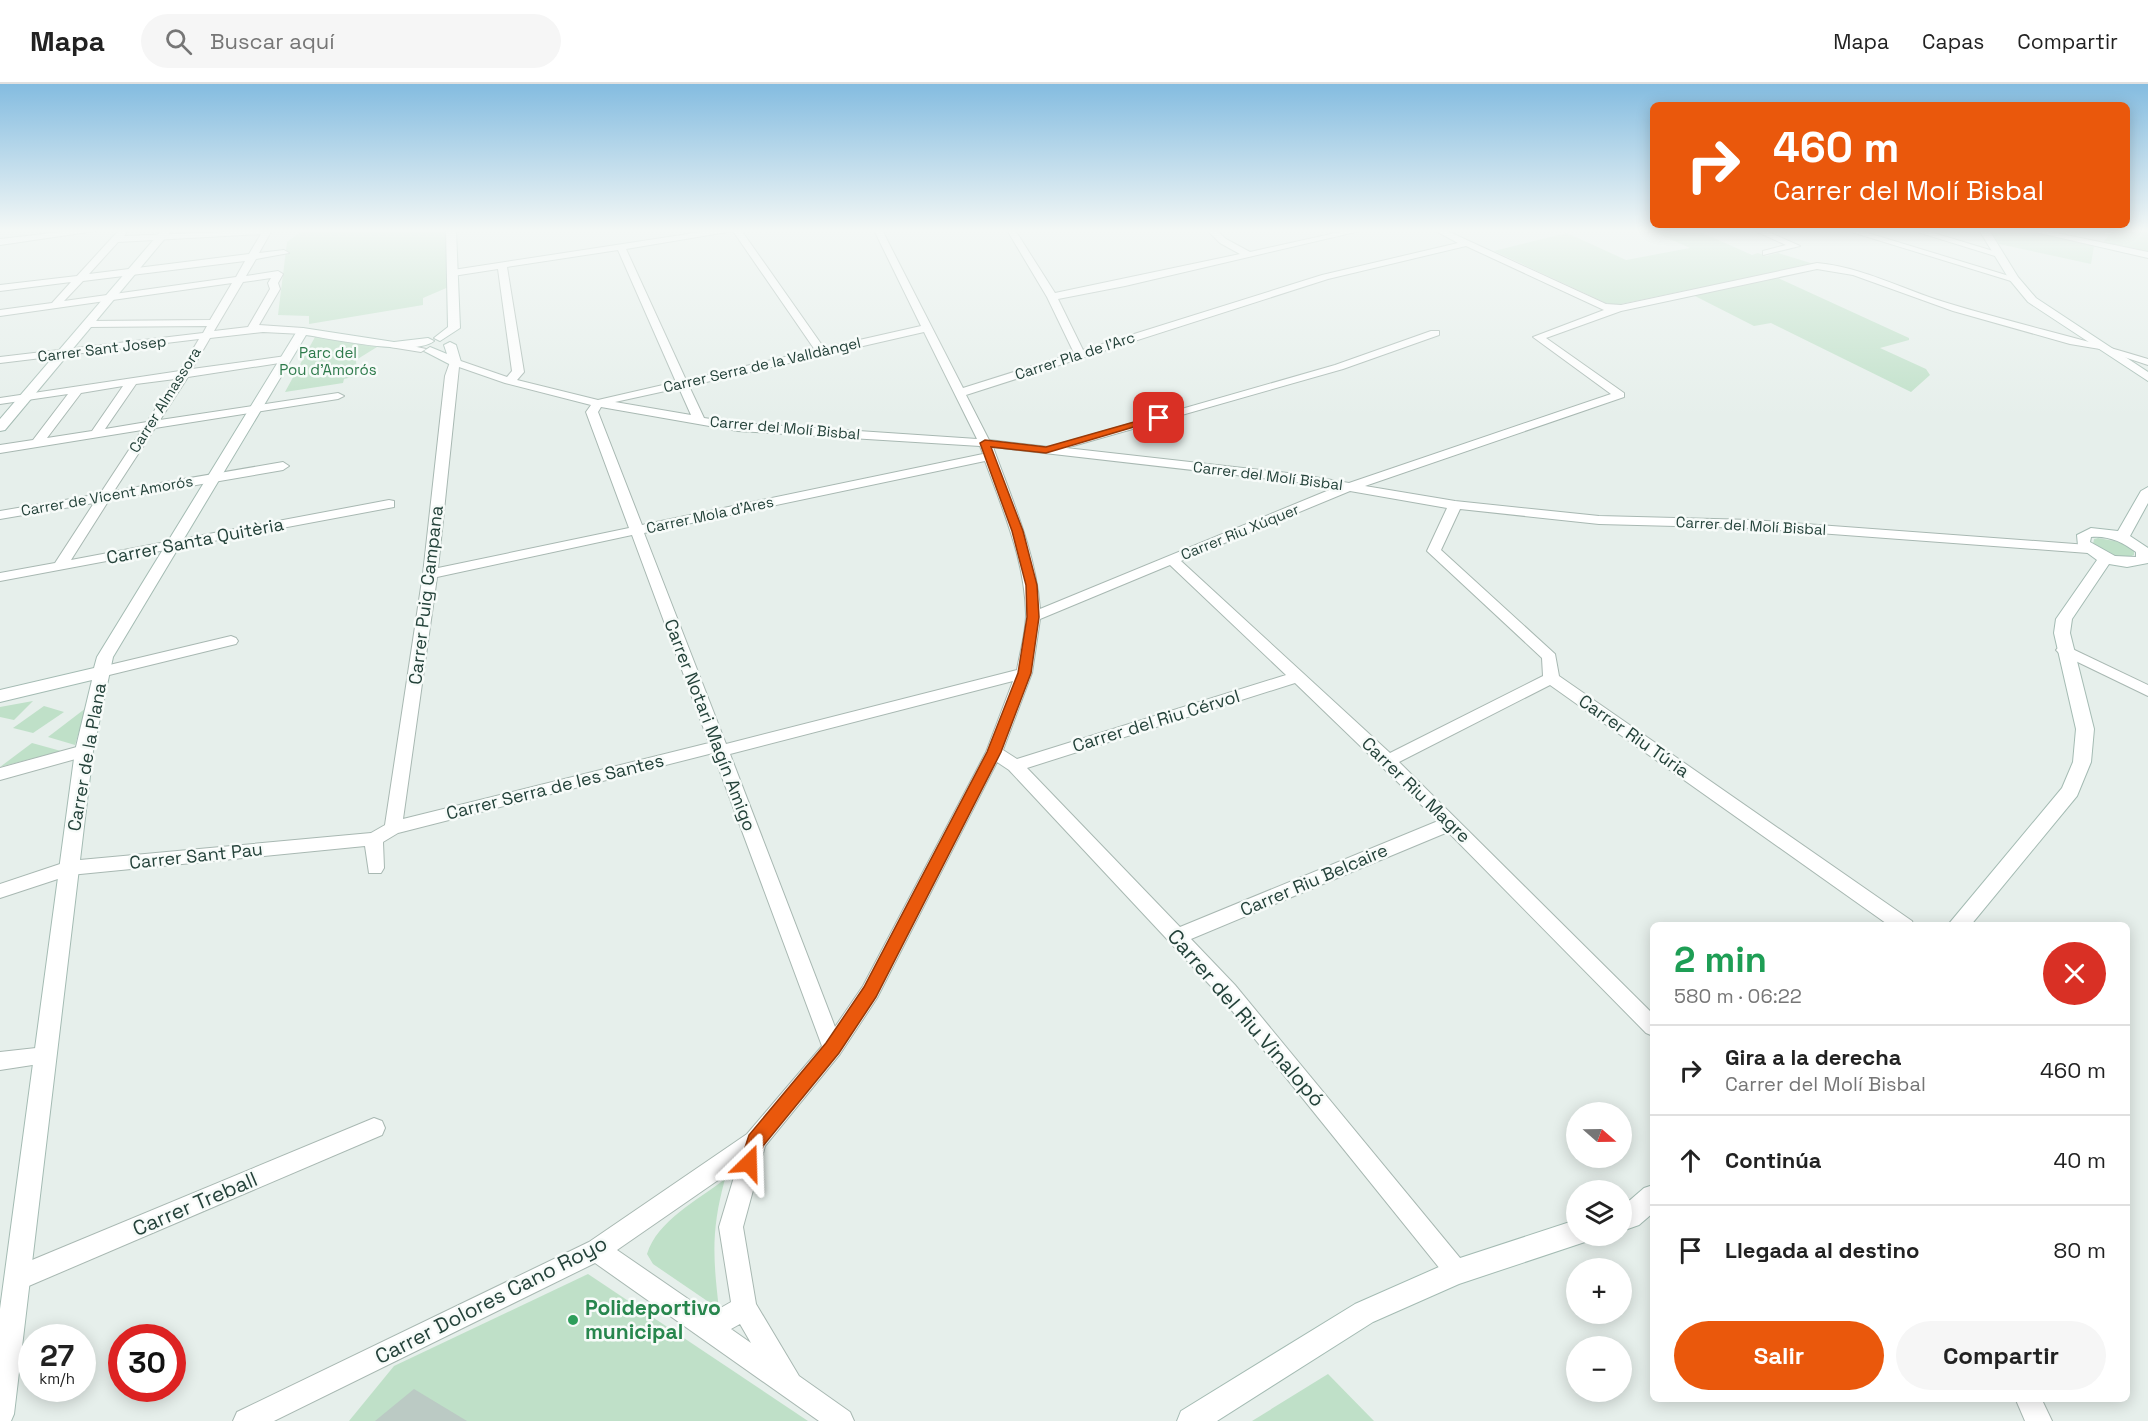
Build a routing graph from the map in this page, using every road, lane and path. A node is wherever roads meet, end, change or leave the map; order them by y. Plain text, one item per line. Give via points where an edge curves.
1 (67, 292) edge
2 (115, 292) edge
3 (140, 292) edge
4 (230, 292) edge
5 (273, 292) edge
6 (453, 292) edge
7 (506, 292) edge
8 (641, 292) edge
9 (780, 292) edge
10 (910, 292) edge
11 (1049, 292) edge
12 (1076, 292) edge
13 (1277, 292) edge
14 (1573, 292) edge
15 (1694, 292) edge
16 (1906, 292) edge
17 (2025, 292) edge
18 (112, 296) junction
19 (1052, 297) junction
20 (55, 305) junction
21 (1621, 308) junction
22 (0, 313) edge
23 (135, 323) junction
24 (212, 323) junction
25 (87, 324) junction
26 (253, 327) junction
27 (267, 328) junction
28 (927, 328) junction
29 (303, 331) junction
30 (1435, 333) dead end
31 (204, 337) junction
32 (434, 345) junction
33 (128, 346) junction
34 (2102, 347) junction
35 (821, 352) junction
36 (62, 354) junction
37 (1080, 355) junction
38 (286, 359) junction
39 (0, 360) edge
40 (455, 362) junction
41 (2148, 362) edge
42 (184, 374) junction
43 (2148, 377) edge
44 (509, 381) junction
45 (132, 382) junction
46 (682, 384) junction
47 (77, 390) junction
48 (960, 393) junction
49 (338, 396) dead end
50 (25, 398) junction
51 (0, 401) edge
52 (598, 403) junction
53 (256, 409) junction
54 (699, 420) junction
55 (149, 425) junction
56 (0, 428) edge
57 (96, 434) junction
58 (37, 443) junction
59 (0, 449) edge
60 (987, 449) junction
61 (1046, 450) junction
62 (283, 466) dead end
63 (214, 478) junction
64 (1354, 487) junction
65 (2148, 491) edge
66 (105, 496) junction
67 (389, 504) dead end
68 (1455, 505) junction
69 (0, 514) edge
70 (636, 530) junction
71 (2122, 537) junction
72 (173, 545) junction
73 (2088, 549) junction
74 (2145, 551) edge
75 (2106, 558) junction
76 (1172, 560) junction
77 (58, 567) junction
78 (430, 574) junction
79 (0, 577) edge
80 (1033, 617) junction
81 (231, 641) dead end
82 (2064, 650) junction
83 (101, 672) junction
84 (1024, 673) junction
85 (1297, 677) junction
86 (1551, 678) junction
87 (2148, 691) edge
88 (0, 696) edge
89 (719, 748) junction
90 (84, 751) junction
91 (994, 752) junction
92 (1388, 761) junction
93 (1015, 766) junction
94 (0, 774) edge
95 (1451, 823) junction
96 (393, 828) junction
97 (374, 839) junction
98 (69, 868) junction
99 (375, 868) dead end
100 (0, 891) edge
101 (1899, 922) edge
102 (1960, 922) edge
103 (1176, 937) junction
104 (1650, 1024) edge
105 (832, 1048) junction
106 (45, 1056) junction
107 (0, 1060) edge
108 (374, 1128) dead end
109 (755, 1142) junction
110 (1650, 1199) edge
111 (1632, 1214) edge
112 (1566, 1236) edge
113 (597, 1250) junction
114 (1457, 1272) junction
115 (17, 1279) junction
116 (744, 1308) junction
117 (710, 1328) junction
118 (790, 1384) junction
119 (2030, 1402) edge
120 (0, 1414) edge
121 (246, 1421) edge
122 (840, 1421) edge
123 (1191, 1421) edge
124 (2039, 1421) edge

1 - 20 street
2 - 18 street
3 - 18 street
4 - 24 street, Carrer Almassora
5 - 26 street
6 - 32 street via 454,327
7 - 44 street via 518,372
8 - 46 street
9 - 35 street
10 - 28 street
11 - 19 street
12 - 19 street
13 - 37 street, Carrer Pla de l'Arc
14 - 21 street via 1604,307
15 - 21 street
16 - 34 street
17 - 34 street
18 - 20 street
18 - 25 street
19 - 37 street
20 - 22 street
21 - 64 street, Carrer Riu Xúquer via 1538,337 1620,395
23 - 24 street
23 - 25 street
23 - 33 street
24 - 26 street
24 - 31 street, Carrer Almassora
25 - 36 street
26 - 27 street
27 - 29 street
27 - 31 street, Carrer Sant Josep
28 - 35 street, Carrer Serra de la Valldàngel
28 - 48 street
29 - 32 street via 394,345
29 - 38 street, Carrer de la Plana
30 - 61 street via 1339,367
31 - 33 street, Carrer Sant Josep
31 - 42 street, Carrer Almassora
32 - 40 street, Carrer del Molí Bisbal
32 - 40 street
33 - 36 street, Carrer Sant Josep
34 - 41 street
34 - 43 street
35 - 46 street, Carrer Serra de la Valldàngel
36 - 39 street, Carrer Sant Josep
36 - 50 street
37 - 48 street, Carrer Pla de l'Arc
38 - 42 street
38 - 53 street, Carrer de la Plana
40 - 44 street, Carrer del Molí Bisbal
40 - 78 street, Carrer Puig Campana
42 - 45 street
42 - 55 street, Carrer Almassora
44 - 52 street, Carrer del Molí Bisbal
45 - 47 street
45 - 57 street
46 - 52 street, Carrer Serra de la Valldàngel
46 - 54 street
47 - 50 street
47 - 58 street
48 - 60 street
49 - 53 street
50 - 51 street
50 - 56 street
52 - 54 street, Carrer del Molí Bisbal
52 - 70 street, Carrer Notari Magín Amigo via 592,412
53 - 55 street
53 - 63 street, Carrer de la Plana
54 - 60 street, Carrer del Molí Bisbal
55 - 57 street
55 - 66 street, Carrer Almassora
57 - 58 street
58 - 59 street
60 - 61 street, Carrer del Molí Bisbal
60 - 70 street, Carrer Mola d'Ares
60 - 80 street via 1017,531 1031,585
61 - 64 street, Carrer del Molí Bisbal
62 - 63 street, Carrer de Vicent Amorós
63 - 66 street, Carrer de Vicent Amorós
63 - 72 street, Carrer de la Plana
64 - 68 street, Carrer del Molí Bisbal
64 - 76 street, Carrer Riu Xúquer
65 - 71 street
66 - 69 street, Carrer de Vicent Amorós
66 - 77 street, Carrer Almassora
67 - 72 street, Carrer Santa Quitèria
68 - 73 street, Carrer del Molí Bisbal via 1599,520 1752,524
68 - 86 street via 1434,551 1550,657
70 - 78 street, Carrer Mola d'Ares
70 - 89 street, Carrer Notari Magín Amigo
71 - 73 street via 2091,532 2082,538
71 - 74 street
72 - 77 street, Carrer Santa Quitèria
72 - 83 street, Carrer de la Plana via 105,657
73 - 75 street
74 - 75 street via 2143,560 2137,562
75 - 82 street via 2064,619
76 - 80 street, Carrer Riu Xúquer
76 - 85 street, Carrer Riu Magre
77 - 79 street, Carrer Santa Quitèria
78 - 96 street, Carrer Puig Campana
80 - 84 street
81 - 83 street
82 - 87 street
82 - 102 street via 2085,729 2082,762 2070,791
83 - 88 street
83 - 90 street, Carrer de la Plana
84 - 89 street, Carrer Serra de les Santes
84 - 91 street
85 - 92 street, Carrer Riu Magre
85 - 93 street, Carrer del Riu Cérvol
86 - 92 street
86 - 101 street, Carrer Riu Túria
89 - 96 street, Carrer Serra de les Santes
89 - 105 street, Carrer Notari Magín Amigo
90 - 94 street
90 - 98 street, Carrer de la Plana
91 - 93 street, Carrer del Riu Vinalopó
91 - 105 street via 870,992
92 - 95 street, Carrer Riu Magre
93 - 103 street, Carrer del Riu Vinalopó
95 - 103 street, Carrer Riu Belcaire
95 - 104 street, Carrer Riu Magre
96 - 97 street, Carrer Sant Pau
97 - 98 street, Carrer Sant Pau
97 - 99 street
98 - 100 street, Carrer Sant Pau
98 - 106 street, Carrer de la Plana
103 - 114 street, Carrer del Riu Vinalopó via 1228,991
105 - 109 street
106 - 107 street
106 - 115 street, Carrer de la Plana
108 - 115 street, Carrer Treball
109 - 113 street, Carrer Dolores Cano Royo
109 - 116 street via 731,1227
110 - 111 street
112 - 114 street
113 - 117 street
113 - 121 street, Carrer Dolores Cano Royo
114 - 123 street via 1364,1313
115 - 120 street, Carrer de la Plana
116 - 117 street
116 - 118 street
117 - 118 street
118 - 122 street
119 - 124 street

